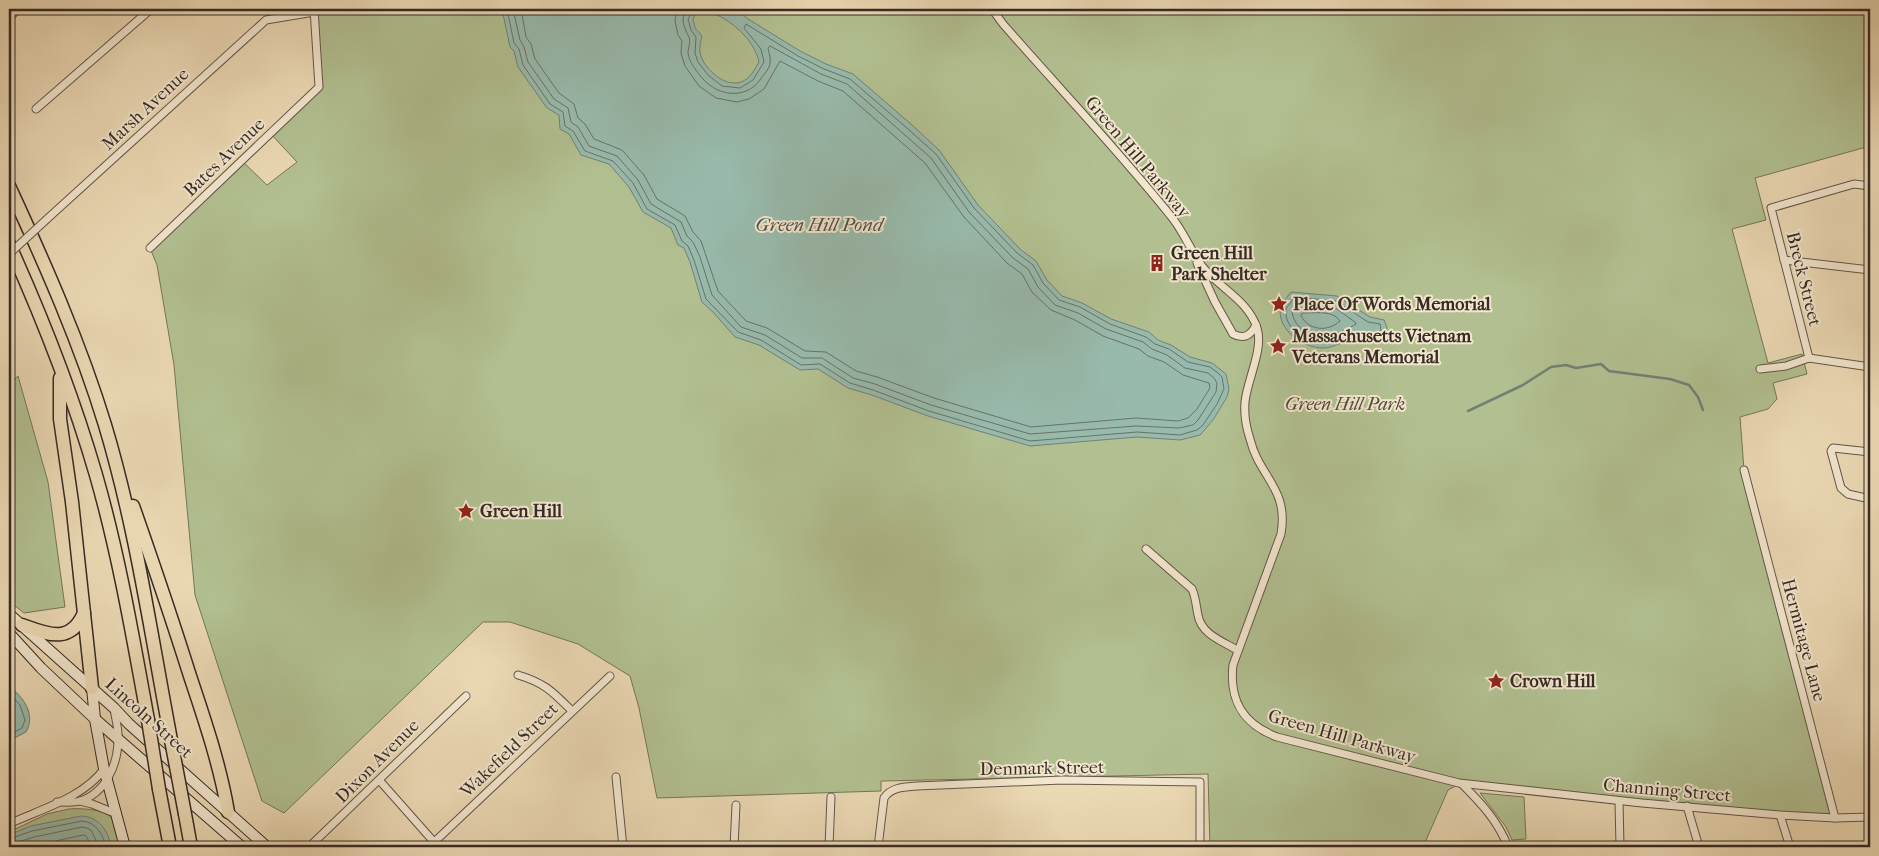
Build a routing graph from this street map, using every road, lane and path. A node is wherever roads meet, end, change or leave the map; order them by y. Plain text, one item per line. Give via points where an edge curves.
1 (18, 9) edge
2 (151, 9) edge
3 (992, 9) edge
4 (314, 10) edge
5 (9, 18) edge
6 (36, 109) dead end
7 (9, 186) edge
8 (1870, 186) edge
9 (9, 244) edge
10 (150, 248) dead end
11 (1191, 249) junction
12 (9, 254) edge
13 (1784, 260) junction
14 (1870, 270) edge
15 (1256, 325) junction
16 (1809, 358) junction
17 (1870, 367) edge
18 (60, 368) junction
19 (1760, 369) dead end
20 (105, 426) junction
21 (1870, 452) edge
22 (1744, 470) dead end
23 (1870, 499) edge
24 (1146, 549) dead end
25 (84, 613) junction
26 (9, 614) edge
27 (22, 625) junction
28 (9, 633) edge
29 (1238, 650) junction
30 (518, 675) dead end
31 (610, 676) dead end
32 (92, 688) junction
33 (466, 696) dead end
34 (114, 708) junction
35 (572, 711) junction
36 (95, 719) junction
37 (118, 739) junction
38 (104, 769) junction
39 (616, 777) dead end
40 (380, 780) junction
41 (108, 781) junction
42 (1461, 783) junction
43 (831, 798) dead end
44 (80, 801) junction
45 (1619, 801) junction
46 (57, 802) junction
47 (736, 805) dead end
48 (1687, 806) junction
49 (228, 812) junction
50 (117, 814) junction
51 (1780, 815) junction
52 (1870, 817) edge
53 (1835, 818) junction
54 (9, 824) edge
55 (432, 845) edge
56 (238, 846) edge
57 (125, 847) edge
58 (170, 847) edge
59 (191, 847) edge
60 (267, 847) edge
61 (309, 847) edge
62 (623, 847) edge
63 (734, 847) edge
64 (829, 847) edge
65 (878, 847) edge
66 (1200, 847) edge
67 (1508, 847) edge
68 (1620, 847) edge
69 (1699, 847) edge
70 (1790, 847) edge

1 - 5 street
2 - 6 street
3 - 11 street, Green Hill Parkway via 1172,216
4 - 10 street, Bates Avenue via 318,87
4 - 12 street, Marsh Avenue, bridge via 266,20
7 - 20 highway via 54,286
8 - 13 street, Breck Street via 1854,184 1770,208
9 - 18 highway
11 - 15 street, Green Hill Parkway via 1208,272 1242,303
11 - 15 street via 1215,302 1234,334 1247,336
13 - 14 street
13 - 16 street, Breck Street
15 - 29 street, Green Hill Parkway via 1259,340 1246,394 1246,420 1253,448 1279,496 1282,522
16 - 17 street
16 - 19 street via 1782,367
18 - 25 highway via 60,419
18 - 58 highway, bridge via 85,439 125,595
20 - 49 highway via 174,624 222,775
20 - 59 highway, bridge via 136,554
21 - 23 street via 1833,448 1830,451 1841,488 1848,494
22 - 53 street, Hermitage Lane
24 - 29 street via 1192,588 1202,628
25 - 27 highway via 70,632 62,634 46,634
25 - 32 highway
26 - 27 main road, Lincoln Street
27 - 32 main road, Lincoln Street
28 - 36 main road, Lincoln Street
29 - 42 street, Green Hill Parkway via 1232,676 1235,694 1242,713 1260,731
30 - 35 street via 548,687
31 - 35 street, Wakefield Street
32 - 34 main road, Lincoln Street
32 - 36 main road
33 - 40 street, Dixon Avenue
34 - 37 street
34 - 49 main road, Lincoln Street
35 - 55 street, Wakefield Street
36 - 37 main road, Lincoln Street
36 - 38 main road
37 - 41 street
37 - 56 main road, Lincoln Street
38 - 41 main road
38 - 46 street via 86,787
39 - 62 street
40 - 55 street
40 - 61 street, Dixon Avenue
41 - 44 street
41 - 50 main road
42 - 45 street, Channing Street
42 - 67 street via 1490,814
43 - 64 street
44 - 46 street
44 - 50 street
45 - 48 street, Channing Street
45 - 68 street
46 - 54 street
47 - 63 street
48 - 51 street, Channing Street
48 - 69 street
49 - 56 main road
49 - 60 main road, Lincoln Street
50 - 57 main road
51 - 53 street, Channing Street
51 - 70 street
52 - 53 street, Channing Street
65 - 66 street, Denmark Street via 886,794 898,788 1008,782 1200,782

